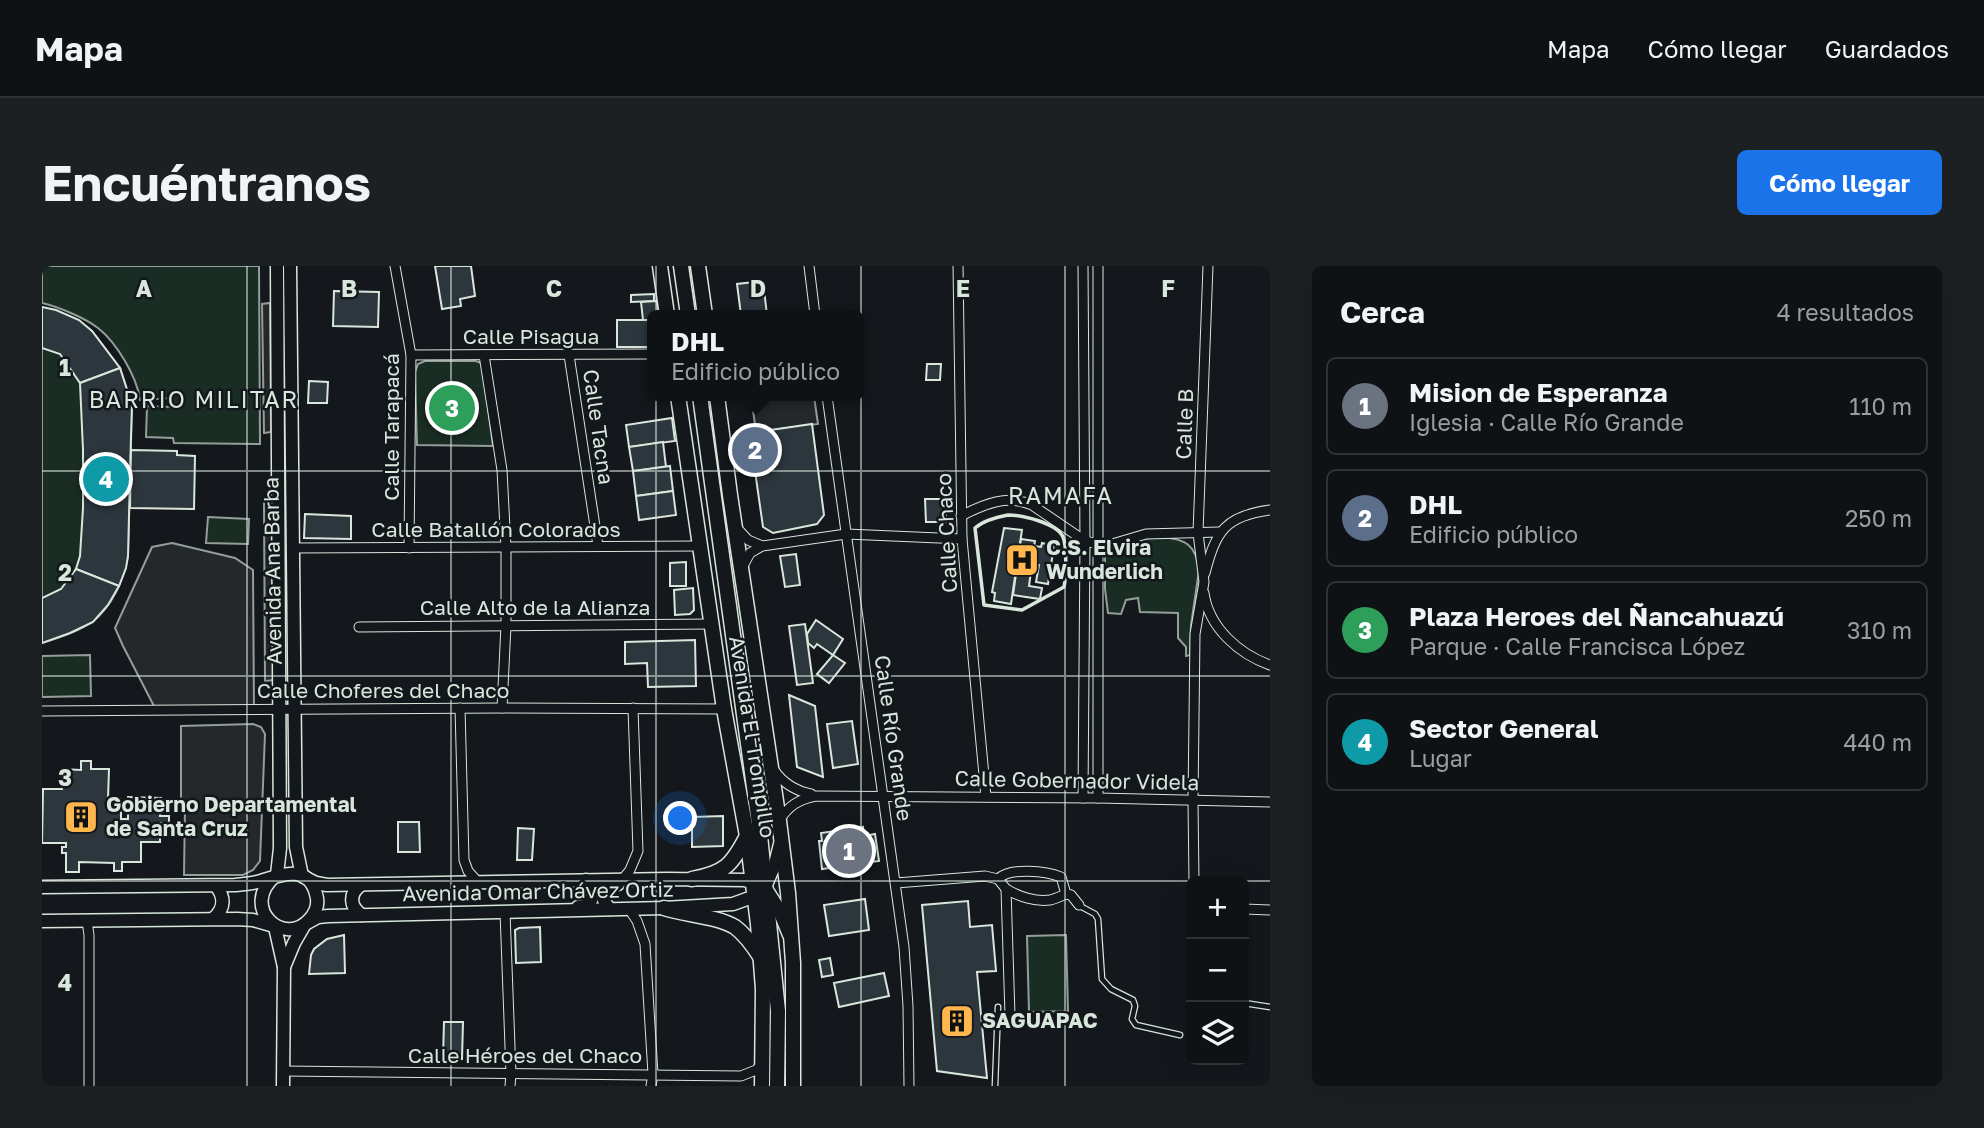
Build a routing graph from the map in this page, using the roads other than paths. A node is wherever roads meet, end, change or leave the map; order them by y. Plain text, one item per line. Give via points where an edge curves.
1 (277, 266) edge
2 (290, 266) edge
3 (395, 266) edge
4 (660, 266) edge
5 (681, 266) edge
6 (698, 266) edge
7 (809, 266) edge
8 (958, 266) edge
9 (1083, 266) edge
10 (1098, 266) edge
11 (1208, 266) edge
12 (666, 310) edge
13 (687, 310) edge
14 (704, 310) edge
15 (815, 310) edge
16 (647, 354) edge
17 (411, 355) junction
18 (484, 355) junction
19 (569, 355) junction
20 (679, 401) edge
21 (701, 401) edge
22 (718, 401) edge
23 (828, 401) edge
24 (285, 416) junction
25 (715, 497) junction
26 (1270, 510) edge
27 (961, 516) junction
28 (734, 524) junction
29 (1219, 532) junction
30 (1198, 533) junction
31 (846, 534) junction
32 (962, 538) junction
33 (287, 540) junction
34 (1085, 541) junction
35 (1098, 544) junction
36 (598, 546) junction
37 (700, 546) junction
38 (762, 546) junction
39 (409, 548) junction
40 (506, 548) junction
41 (741, 572) junction
42 (1204, 582) junction
43 (707, 588) junction
44 (712, 624) junction
45 (506, 625) junction
46 (359, 627) dead end
47 (1270, 665) edge
48 (460, 708) junction
49 (502, 708) junction
50 (633, 708) junction
51 (294, 709) junction
52 (724, 709) junction
53 (279, 710) junction
54 (42, 711) edge
55 (770, 764) junction
56 (816, 796) junction
57 (884, 796) junction
58 (986, 797) junction
59 (1098, 798) junction
60 (1083, 799) junction
61 (1192, 801) junction
62 (1270, 802) edge
63 (779, 821) junction
64 (747, 836) junction
65 (781, 839) junction
66 (276, 876) junction
67 (303, 876) junction
68 (1194, 876) edge
69 (998, 878) junction
70 (659, 879) junction
71 (692, 879) junction
72 (586, 880) junction
73 (622, 880) junction
74 (477, 881) junction
75 (896, 883) junction
76 (361, 885) junction
77 (216, 886) junction
78 (42, 887) edge
79 (758, 888) junction
80 (1006, 889) junction
81 (1066, 894) junction
82 (1079, 905) joint
83 (664, 908) junction
84 (610, 909) junction
85 (629, 909) junction
86 (1249, 909) edge
87 (1270, 909) edge
88 (505, 912) junction
89 (533, 912) junction
90 (362, 915) junction
91 (214, 918) junction
92 (42, 921) edge
93 (87, 921) junction
94 (306, 924) junction
95 (275, 926) junction
96 (791, 940) junction
97 (761, 958) junction
98 (284, 967) junction
99 (775, 979) junction
100 (1249, 1004) edge
101 (998, 1007) dead end
102 (1270, 1007) edge
103 (1010, 1016) dead end
104 (1180, 1035) dead end
105 (763, 1064) junction
106 (283, 1071) junction
107 (511, 1074) junction
108 (653, 1074) junction
109 (89, 1086) edge
110 (283, 1086) edge
111 (510, 1086) edge
112 (651, 1086) edge
113 (762, 1086) edge
114 (777, 1086) edge
115 (793, 1086) edge
116 (909, 1086) edge
117 (995, 1086) edge

1 - 24 main road, Avenida Ana Barba
2 - 24 main road, Avenida Ana Barba
3 - 17 street, Calle Tarapacá
4 - 12 main road
5 - 13 main road
6 - 14 main road
7 - 15 street
8 - 27 street, Calle Chaco
9 - 34 street
10 - 35 street
11 - 30 street, Calle B
16 - 19 street, Calle Pisagua
17 - 18 street, Calle Pisagua
17 - 39 street, Calle Tarapacá
18 - 19 street, Calle Pisagua
18 - 40 street via 502,470
19 - 36 street, Calle Tacna
20 - 37 main road, Avenida El Trompillo
21 - 25 main road, Avenida El Trompillo
22 - 28 main road, Avenida El Trompillo
23 - 31 street, Calle Río Grande
24 - 33 main road, Avenida Ana Barba
25 - 43 main road
25 - 79 main road, Avenida El Trompillo via 758,816
26 - 29 street via 1237,519
27 - 32 street, Calle Chaco
27 - 34 street via 993,502 1023,500
28 - 38 street via 748,540
28 - 41 main road, Avenida El Trompillo
29 - 30 street
29 - 42 street
30 - 35 street via 1146,534
30 - 42 street, Calle B
31 - 32 street
31 - 38 street
31 - 57 street, Calle Río Grande
32 - 58 street, Calle Chaco
33 - 39 street, Calle Batallón Colorados
33 - 51 main road, Avenida Ana Barba
33 - 53 main road, Avenida Ana Barba
34 - 35 street
34 - 60 street
35 - 59 street
36 - 37 street, Calle Batallón Colorados
36 - 40 street, Calle Batallón Colorados
37 - 43 main road, Avenida El Trompillo
38 - 41 street via 750,553
39 - 40 street, Calle Batallón Colorados
40 - 45 street
41 - 55 main road, Avenida El Trompillo
42 - 47 street via 1205,601 1223,633 1240,651
42 - 61 street via 1195,634
43 - 44 main road, Avenida El Trompillo
44 - 45 street, Calle Alto de la Alianza
44 - 52 main road, Avenida El Trompillo
45 - 46 street, Calle Alto de la Alianza
45 - 49 street
48 - 49 street, Calle Choferes del Chaco
48 - 51 street, Calle Choferes del Chaco
48 - 74 street via 464,860
49 - 50 street, Calle Choferes del Chaco
50 - 52 street, Calle Choferes del Chaco
50 - 73 street via 638,851
51 - 53 street, Calle Choferes del Chaco
51 - 67 main road, Avenida Ana Barba via 296,847
52 - 64 main road, Avenida El Trompillo
53 - 54 street, Calle Choferes del Chaco
53 - 66 main road, Avenida Ana Barba via 281,848
55 - 56 street via 789,785
55 - 63 main road, Avenida El Trompillo
56 - 57 street, Calle Gobernador Videla
56 - 63 street via 794,803
57 - 58 street, Calle Gobernador Videla
57 - 75 street, Calle Río Grande
58 - 60 street, Calle Gobernador Videla
59 - 60 street, Calle Gobernador Videla
59 - 61 street, Calle Gobernador Videla
61 - 62 street, Calle Gobernador Videla
61 - 68 street
63 - 65 main road, Avenida El Trompillo
64 - 71 main road via 721,872
64 - 79 main road, Avenida El Trompillo
65 - 79 main road via 775,864
65 - 96 main road, Avenida El Trompillo
66 - 67 main road
66 - 77 main road
66 - 95 main road via 262,891 261,901 262,910
67 - 76 main road, Avenida Omar Chávez Ortiz via 327,885
67 - 94 main road via 316,890 317,899 317,908
69 - 75 street
69 - 80 street
69 - 81 street via 1007,872 1051,873 1060,877
70 - 71 main road, Avenida Omar Chávez Ortiz
70 - 73 main road, Avenida Omar Chávez Ortiz
70 - 84 main road via 609,885 603,897
71 - 79 main road, Avenida Omar Chávez Ortiz via 732,878
72 - 73 main road, Avenida Omar Chávez Ortiz
72 - 74 main road, Avenida Omar Chávez Ortiz
72 - 89 main road via 593,897 586,906
74 - 76 main road, Avenida Omar Chávez Ortiz
75 - 116 street, Calle Río Grande via 908,1006
76 - 90 main road via 352,903
77 - 78 main road
77 - 91 main road via 223,902
79 - 83 main road, Avenida Omar Chávez Ortiz via 733,904
79 - 96 main road via 777,906
79 - 97 main road, Avenida El Trompillo
79 - 99 main road, Avenida El Trompillo
80 - 81 street via 1036,899
80 - 103 street
81 - 82 street
82 - 104 lane via 1098,919 1102,979 1133,1000 1136,1025
83 - 85 main road, Avenida Omar Chávez Ortiz
83 - 97 main road via 735,927
84 - 85 main road, Avenida Omar Chávez Ortiz
84 - 89 main road, Avenida Omar Chávez Ortiz
85 - 108 street via 645,944
86 - 87 street
88 - 89 main road, Avenida Omar Chávez Ortiz
88 - 90 main road, Avenida Omar Chávez Ortiz
88 - 107 street
90 - 94 main road, Avenida Omar Chávez Ortiz via 318,917
91 - 93 main road
91 - 95 main road
92 - 93 main road
93 - 109 street
94 - 95 main road via 290,929
94 - 98 main road
95 - 98 main road
96 - 115 main road, Avenida El Trompillo
97 - 99 main road
97 - 105 main road, Avenida El Trompillo
98 - 106 main road
99 - 114 main road, Avenida El Trompillo
100 - 102 lane
101 - 117 lane
105 - 108 street, Calle Héroes del Chaco via 741,1076
105 - 113 main road, Avenida El Trompillo
106 - 107 street, Calle Héroes del Chaco
106 - 110 main road
107 - 108 street, Calle Héroes del Chaco
107 - 111 street
108 - 112 street

